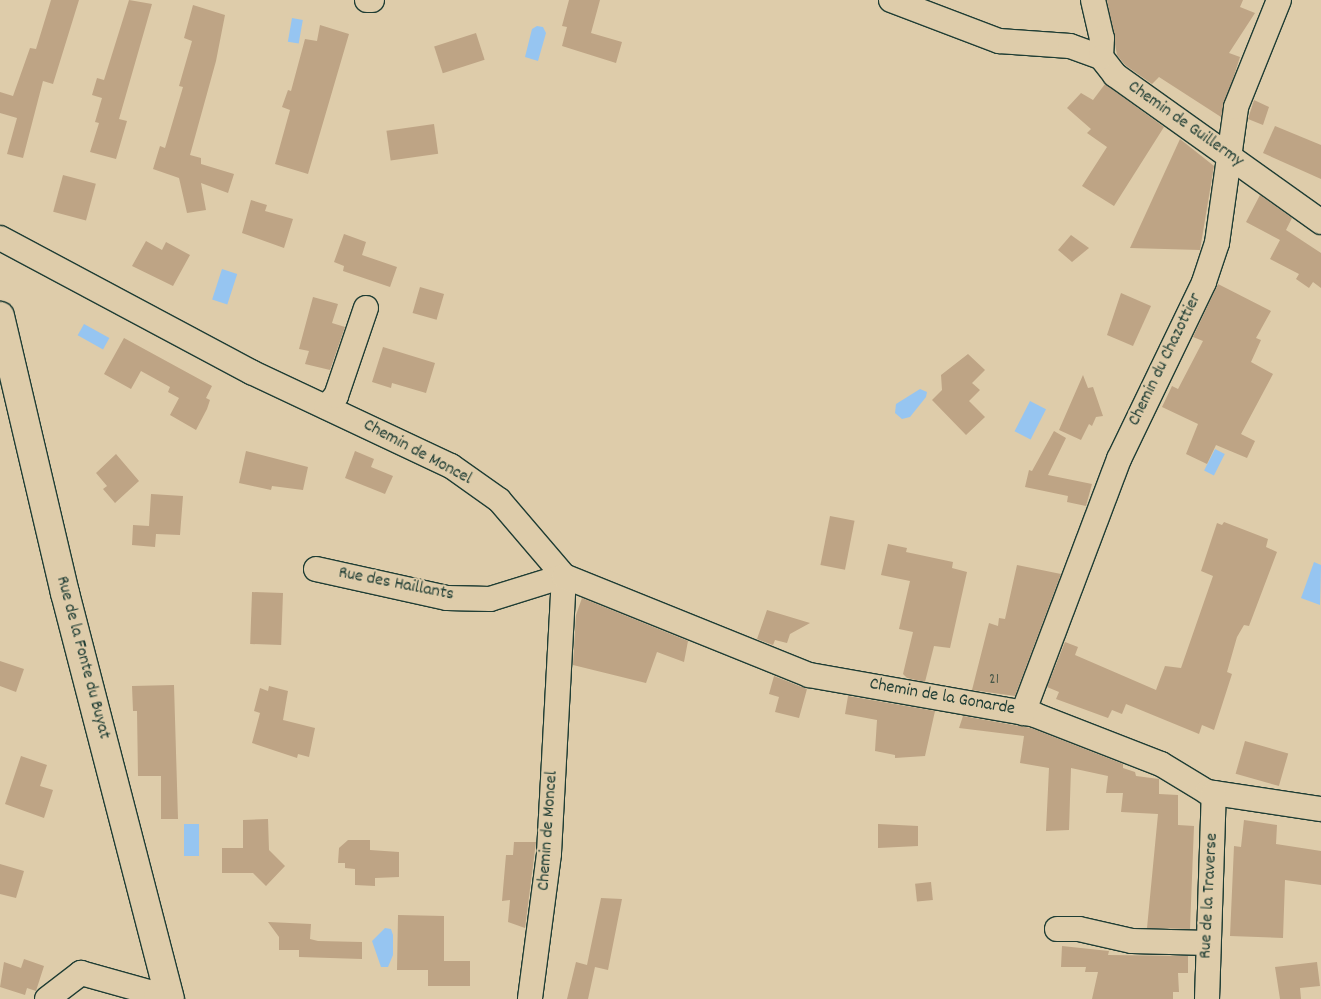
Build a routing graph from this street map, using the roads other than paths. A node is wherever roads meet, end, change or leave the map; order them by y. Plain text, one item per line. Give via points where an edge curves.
1 (367, 0) edge
2 (372, 0) edge
3 (891, 0) edge
4 (1093, 0) edge
5 (1279, 0) edge
6 (1101, 57) junction
7 (1230, 158) junction
8 (1321, 222) edge
9 (0, 238) edge
10 (366, 308) dead end
11 (0, 316) edge
12 (326, 407) junction
13 (316, 570) dead end
14 (564, 576) junction
15 (1023, 713) junction
16 (1214, 793) junction
17 (1321, 809) edge
18 (1057, 929) dead end
19 (1208, 942) junction
20 (170, 997) edge
21 (47, 999) edge
22 (530, 999) edge
23 (1207, 999) edge

1 - 2 street
3 - 6 street via 999,41 1070,46
4 - 6 street via 1102,38
5 - 7 street, Chemin du Chazottier via 1236,107
6 - 7 street, Chemin de Guillermy via 1115,75
7 - 8 street, Chemin de Guillermy
7 - 15 street, Chemin du Chazottier via 1217,243 1204,282 1119,459
9 - 12 street, Chemin de Moncel via 251,372
10 - 12 street via 336,396
11 - 20 street, Rue de la Fonte du Buyat via 65,593
12 - 14 street, Chemin de Moncel via 451,466 499,500
13 - 14 street, Rue des Haillants via 456,598 490,599
14 - 15 street, Chemin de la Gonarde via 809,675
14 - 22 street, Chemin de Moncel via 549,854
15 - 16 street, Chemin de la Gonarde via 1161,764
16 - 17 street, Chemin de la Gonarde
16 - 19 street, Rue de la Traverse
18 - 19 street via 1079,929 1132,941
19 - 23 street, Rue de la Traverse
20 - 21 street via 81,973

